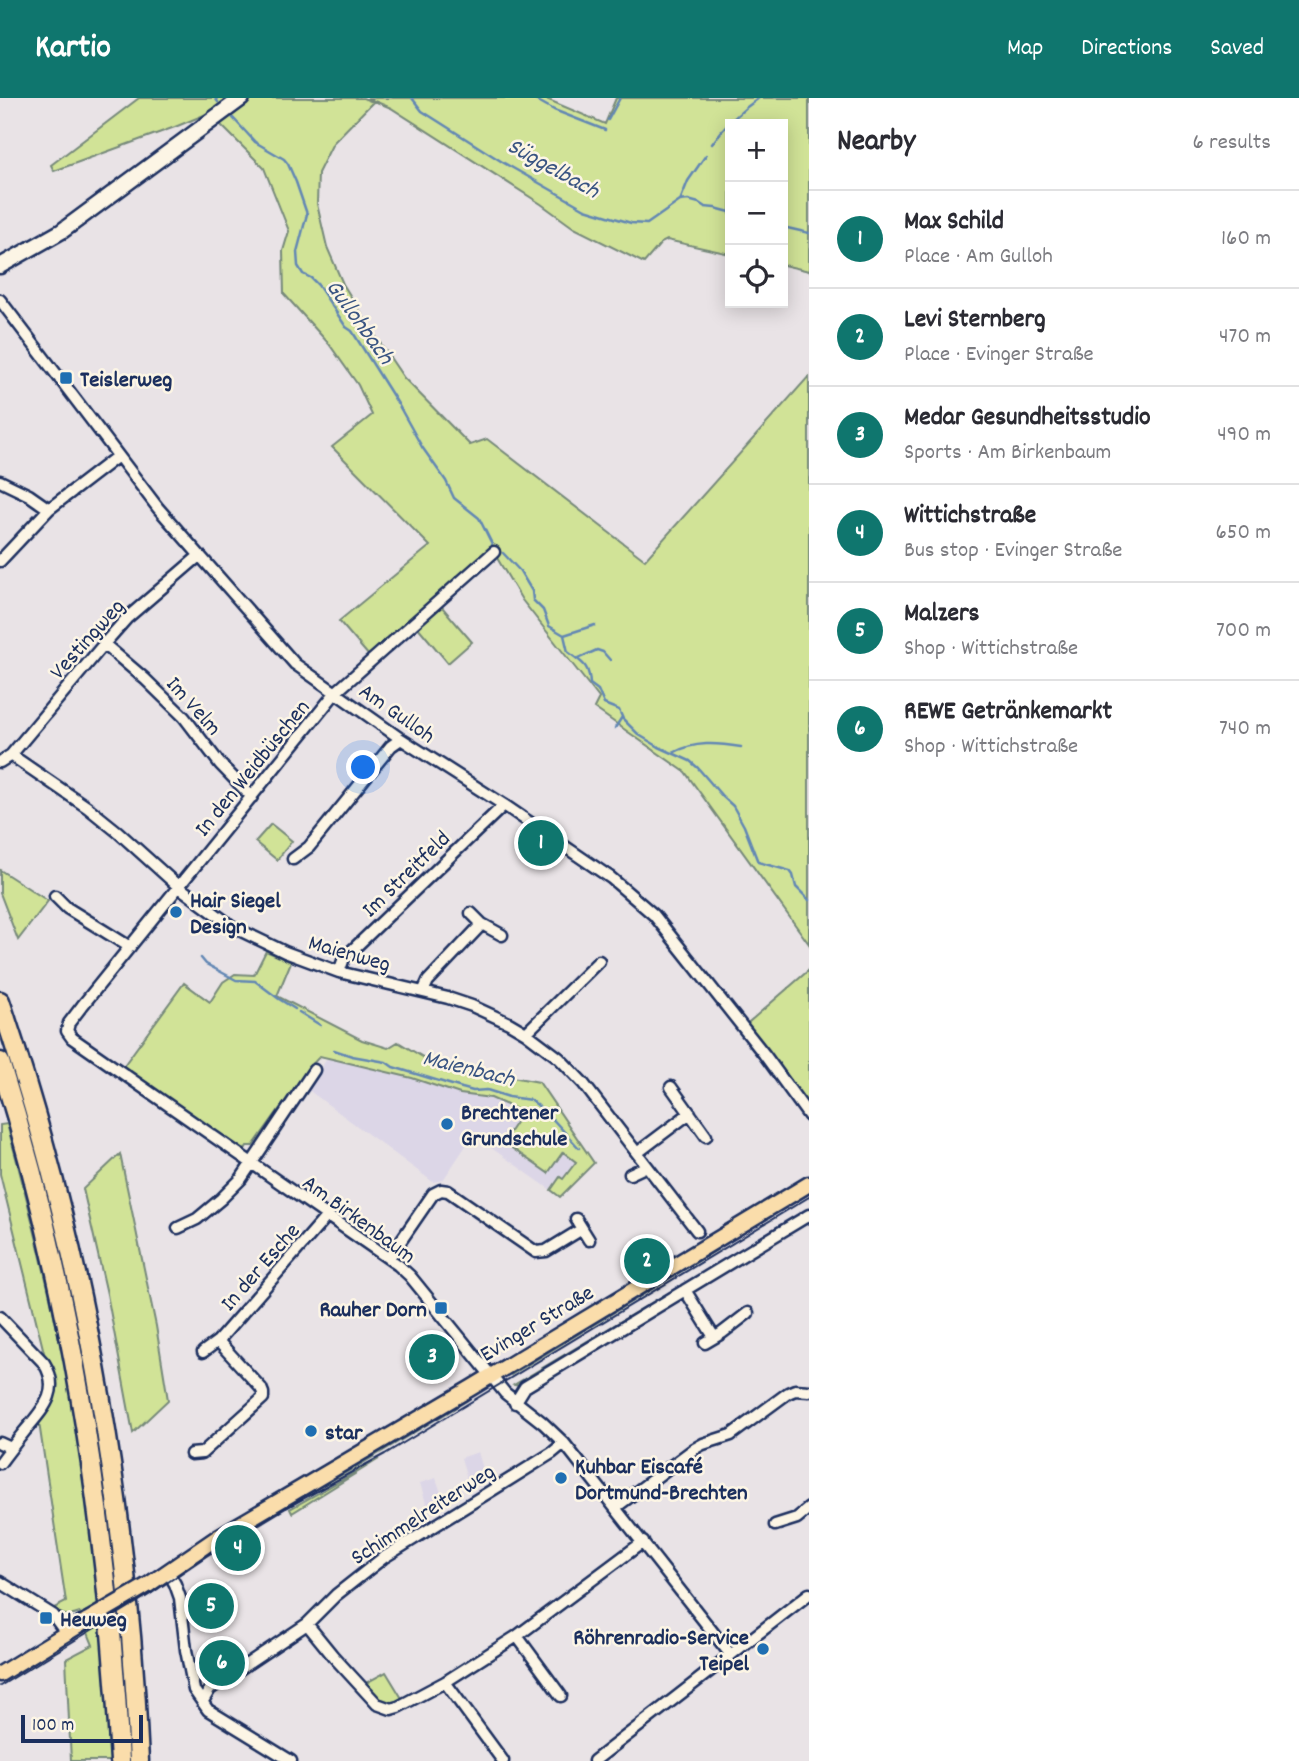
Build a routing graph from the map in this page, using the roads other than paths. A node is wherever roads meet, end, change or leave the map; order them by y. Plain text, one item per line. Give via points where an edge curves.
1 (242, 98) edge
2 (0, 266) edge
3 (0, 300) edge
4 (118, 456) junction
5 (0, 481) edge
6 (49, 509) junction
7 (494, 552) dead end
8 (199, 556) junction
9 (0, 561) edge
10 (104, 644) junction
11 (336, 692) junction
12 (401, 739) junction
13 (11, 755) junction
14 (0, 762) edge
15 (252, 797) junction
16 (503, 805) junction
17 (293, 859) dead end
18 (179, 887) junction
19 (55, 896) dead end
20 (471, 914) dead end
21 (482, 924) junction
22 (502, 935) dead end
23 (130, 947) junction
24 (599, 961) dead end
25 (339, 972) junction
26 (424, 992) junction
27 (0, 1001) edge
28 (67, 1031) joint
29 (526, 1033) junction
30 (0, 1062) edge
31 (314, 1070) dead end
32 (671, 1087) dead end
33 (690, 1113) junction
34 (809, 1116) edge
35 (706, 1136) dead end
36 (636, 1153) junction
37 (252, 1164) junction
38 (647, 1166) junction
39 (630, 1174) dead end
40 (809, 1184) edge
41 (809, 1215) edge
42 (327, 1216) junction
43 (576, 1219) dead end
44 (178, 1228) dead end
45 (582, 1229) junction
46 (697, 1231) dead end
47 (589, 1240) dead end
48 (389, 1258) junction
49 (685, 1290) junction
50 (748, 1313) dead end
51 (0, 1317) edge
52 (218, 1340) junction
53 (203, 1352) dead end
54 (491, 1376) junction
55 (809, 1391) edge
56 (515, 1403) junction
57 (0, 1443) edge
58 (564, 1443) junction
59 (11, 1448) junction
60 (191, 1454) dead end
61 (0, 1463) edge
62 (616, 1507) junction
63 (809, 1508) edge
64 (775, 1525) dead end
65 (643, 1542) junction
66 (168, 1572) junction
67 (0, 1582) edge
68 (809, 1594) edge
69 (307, 1624) junction
70 (66, 1633) junction
71 (517, 1636) junction
72 (730, 1654) junction
73 (0, 1674) edge
74 (445, 1682) junction
75 (561, 1696) dead end
76 (203, 1701) junction
77 (286, 1760) edge
78 (120, 1761) edge
79 (139, 1761) edge
80 (503, 1761) edge
81 (594, 1761) edge

1 - 2 street via 61,231
3 - 4 street, Am Gulloh
4 - 6 street
4 - 8 street, Am Gulloh
5 - 6 street
6 - 9 street
7 - 11 street, In den Weidbüschen
8 - 10 street, Vestingweg
8 - 11 street, Am Gulloh via 295,664
10 - 13 street, Vestingweg
10 - 15 street, Im Velm via 184,718
11 - 12 street, Am Gulloh
11 - 15 street, In den Weidbüschen
12 - 16 street, Am Gulloh
12 - 17 street via 309,847
13 - 14 street
13 - 18 street, Maienweg via 87,807
15 - 18 street, In den Weidbüschen
16 - 25 street, Im Streitfeld via 344,958
16 - 34 street, Am Gulloh via 611,878 654,915
18 - 23 street, In den Weidbüschen
18 - 25 street, Maienweg via 233,927
19 - 23 street
20 - 21 street
21 - 22 street
21 - 26 street via 428,981
23 - 28 street, In den Weidbüschen
24 - 29 street
25 - 26 street, Maienweg
26 - 29 street, Maienweg via 472,1006
27 - 79 highway via 61,1208 99,1385 124,1563
28 - 37 street, Am Birkenbaum
29 - 36 street, Maienweg via 574,1073
30 - 78 highway via 57,1276 88,1436 108,1595
31 - 37 street
32 - 33 street
33 - 35 street
33 - 36 street
36 - 38 street, Maienweg
37 - 42 street, Am Birkenbaum
37 - 44 street via 221,1199
38 - 39 street
38 - 46 street, Maienweg
40 - 54 main road, Evinger Straße
41 - 49 street
42 - 48 street, Am Birkenbaum
42 - 52 street, In der Esche
43 - 45 street
45 - 47 street
45 - 48 street via 546,1251 536,1252 441,1190 433,1194
48 - 54 street, Am Birkenbaum via 410,1276
49 - 50 street via 709,1340
49 - 56 street via 525,1387
51 - 59 street via 44,1363 51,1381 44,1408
52 - 53 street, In der Esche
52 - 60 street, In der Esche via 261,1388 263,1398 202,1453
54 - 56 street
54 - 66 main road, Evinger Straße via 218,1537
55 - 62 street via 788,1393 731,1435 694,1449
56 - 58 street
57 - 59 street
58 - 62 street
58 - 69 street, Schimmelreiterweg via 383,1558
59 - 61 street
62 - 65 street
63 - 64 street via 797,1518
65 - 71 street
65 - 72 street
66 - 70 main road, Evinger Straße, bridge
66 - 76 street via 180,1598 192,1683
67 - 70 street via 53,1615
68 - 72 street
69 - 74 street via 384,1707 398,1707
69 - 76 street, Schimmelreiterweg via 211,1689
70 - 73 main road, Evinger Straße
71 - 74 street
71 - 75 street
72 - 81 street
74 - 80 street
76 - 77 street via 208,1710

